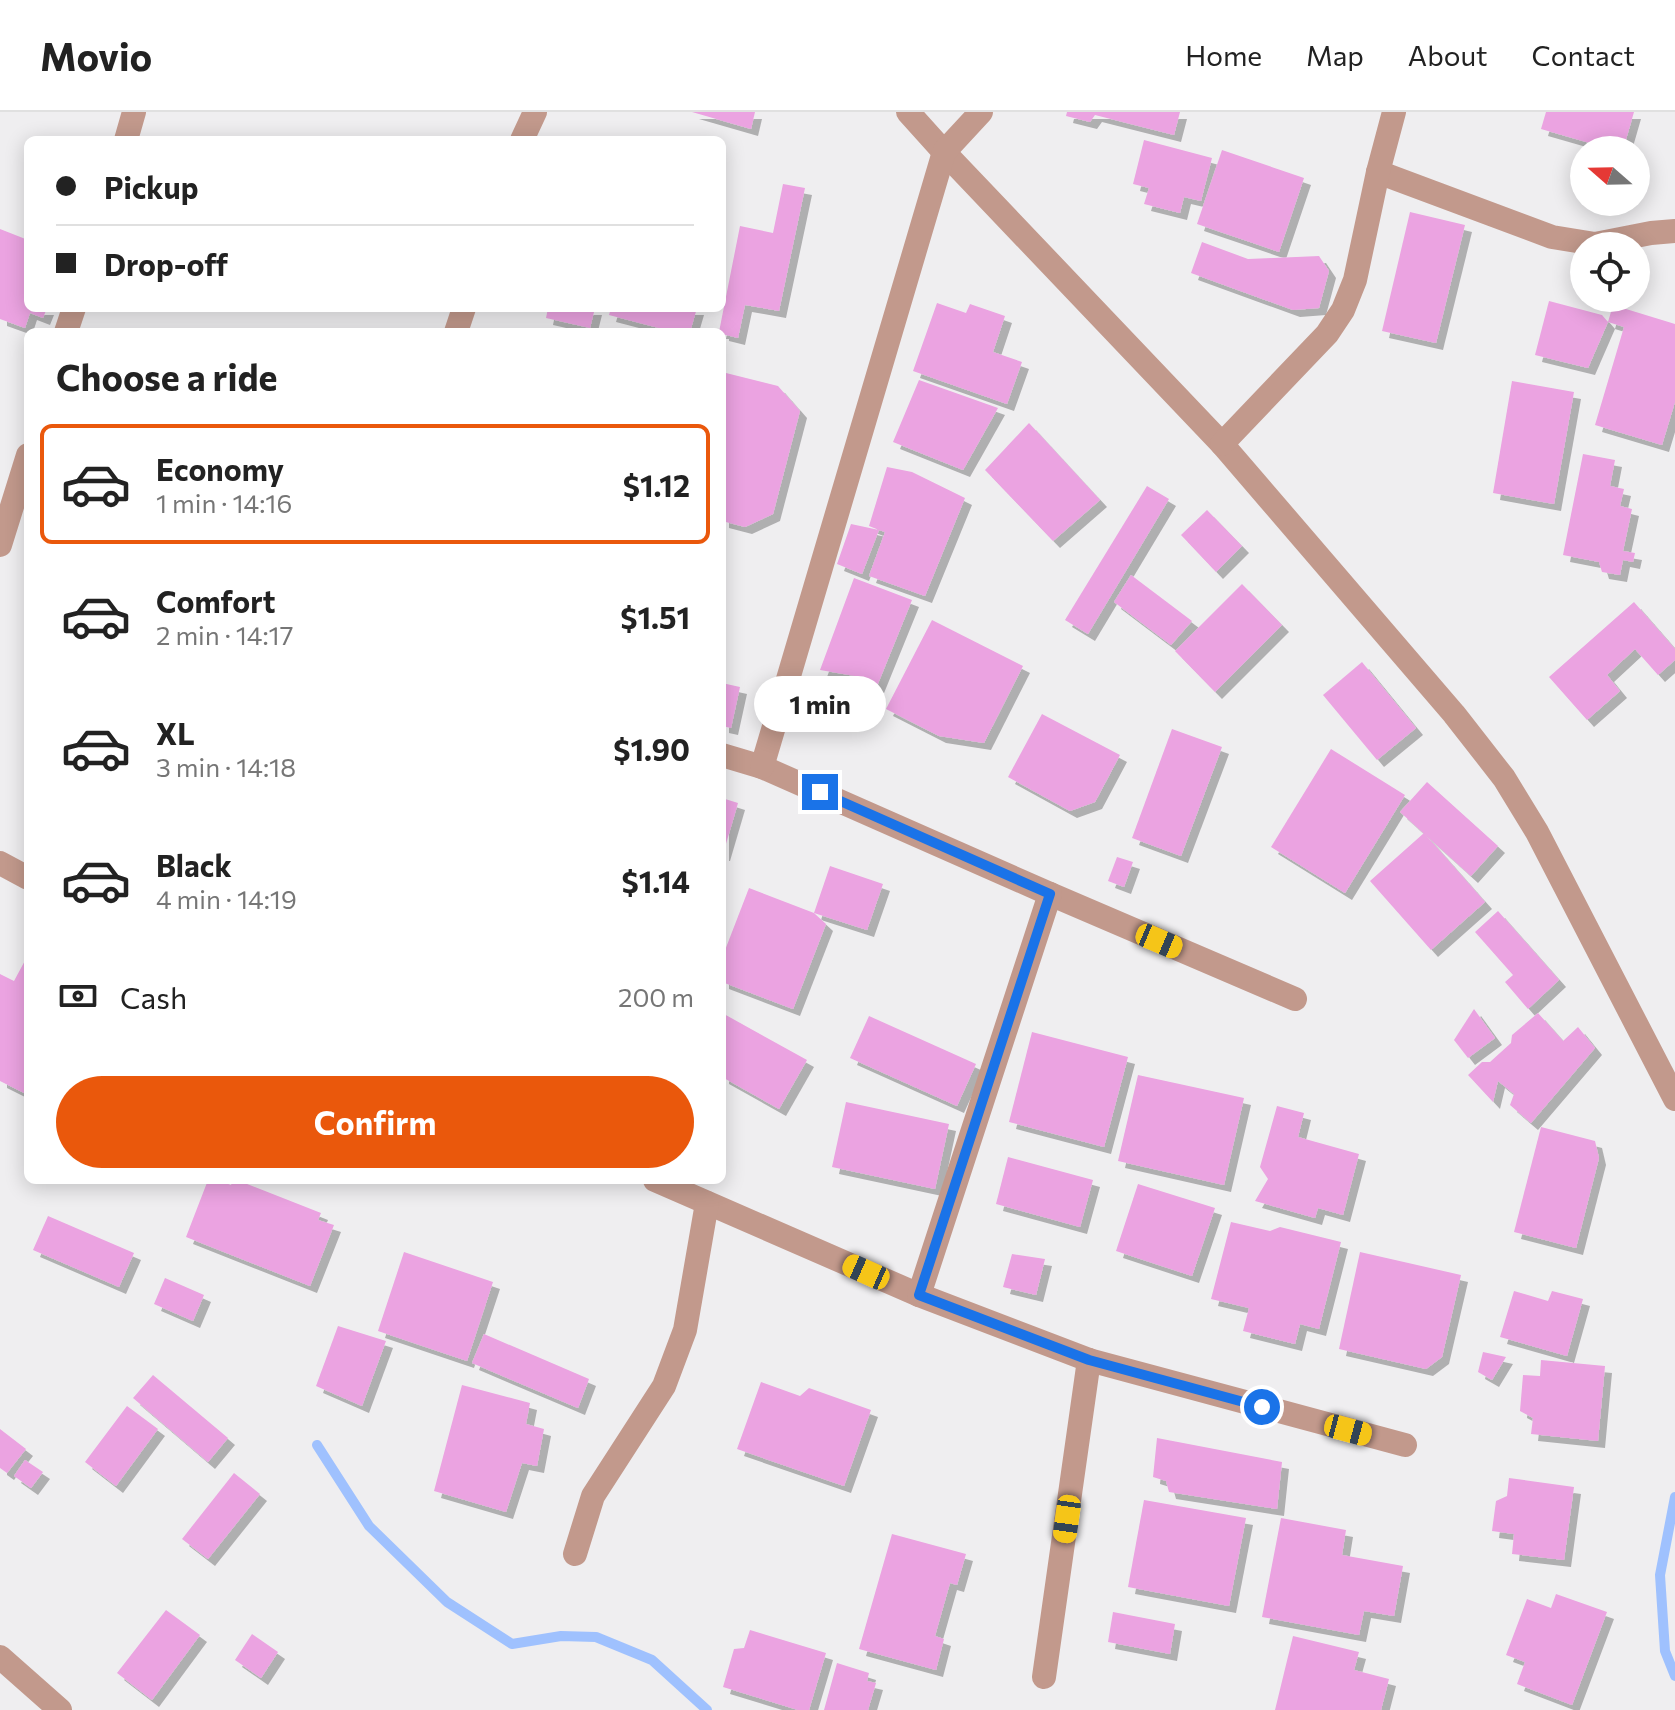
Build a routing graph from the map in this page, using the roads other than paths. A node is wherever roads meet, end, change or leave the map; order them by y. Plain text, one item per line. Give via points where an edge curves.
1 (134, 112) edge
2 (535, 112) edge
3 (908, 112) edge
4 (981, 112) edge
5 (1394, 112) edge
6 (127, 136) edge
7 (524, 136) edge
8 (944, 152) junction
9 (1378, 172) junction
10 (1675, 231) edge
11 (1222, 444) junction
12 (24, 468) edge
13 (0, 545) edge
14 (726, 756) edge
15 (762, 767) junction
16 (0, 863) edge
17 (24, 876) edge
18 (1050, 894) junction
19 (1295, 999) dead end
20 (1675, 1099) edge
21 (664, 1184) edge
22 (707, 1203) junction
23 (919, 1295) junction
24 (1089, 1360) junction
25 (1405, 1445) dead end
26 (575, 1554) dead end
27 (0, 1657) edge
28 (1044, 1677) dead end
29 (60, 1710) edge

1 - 6 street
2 - 7 street
3 - 8 street
4 - 8 street
5 - 9 street
8 - 11 street
8 - 15 street
9 - 10 street via 1552,237 1595,244
9 - 11 street via 1355,280 1343,310 1327,334
11 - 20 street via 1504,778
12 - 13 street
14 - 15 street
15 - 18 street
16 - 17 street
18 - 19 street
18 - 23 street
21 - 22 street
22 - 23 street
22 - 26 street via 685,1330 664,1386 593,1496
23 - 24 street
24 - 25 street
24 - 28 street
27 - 29 street

